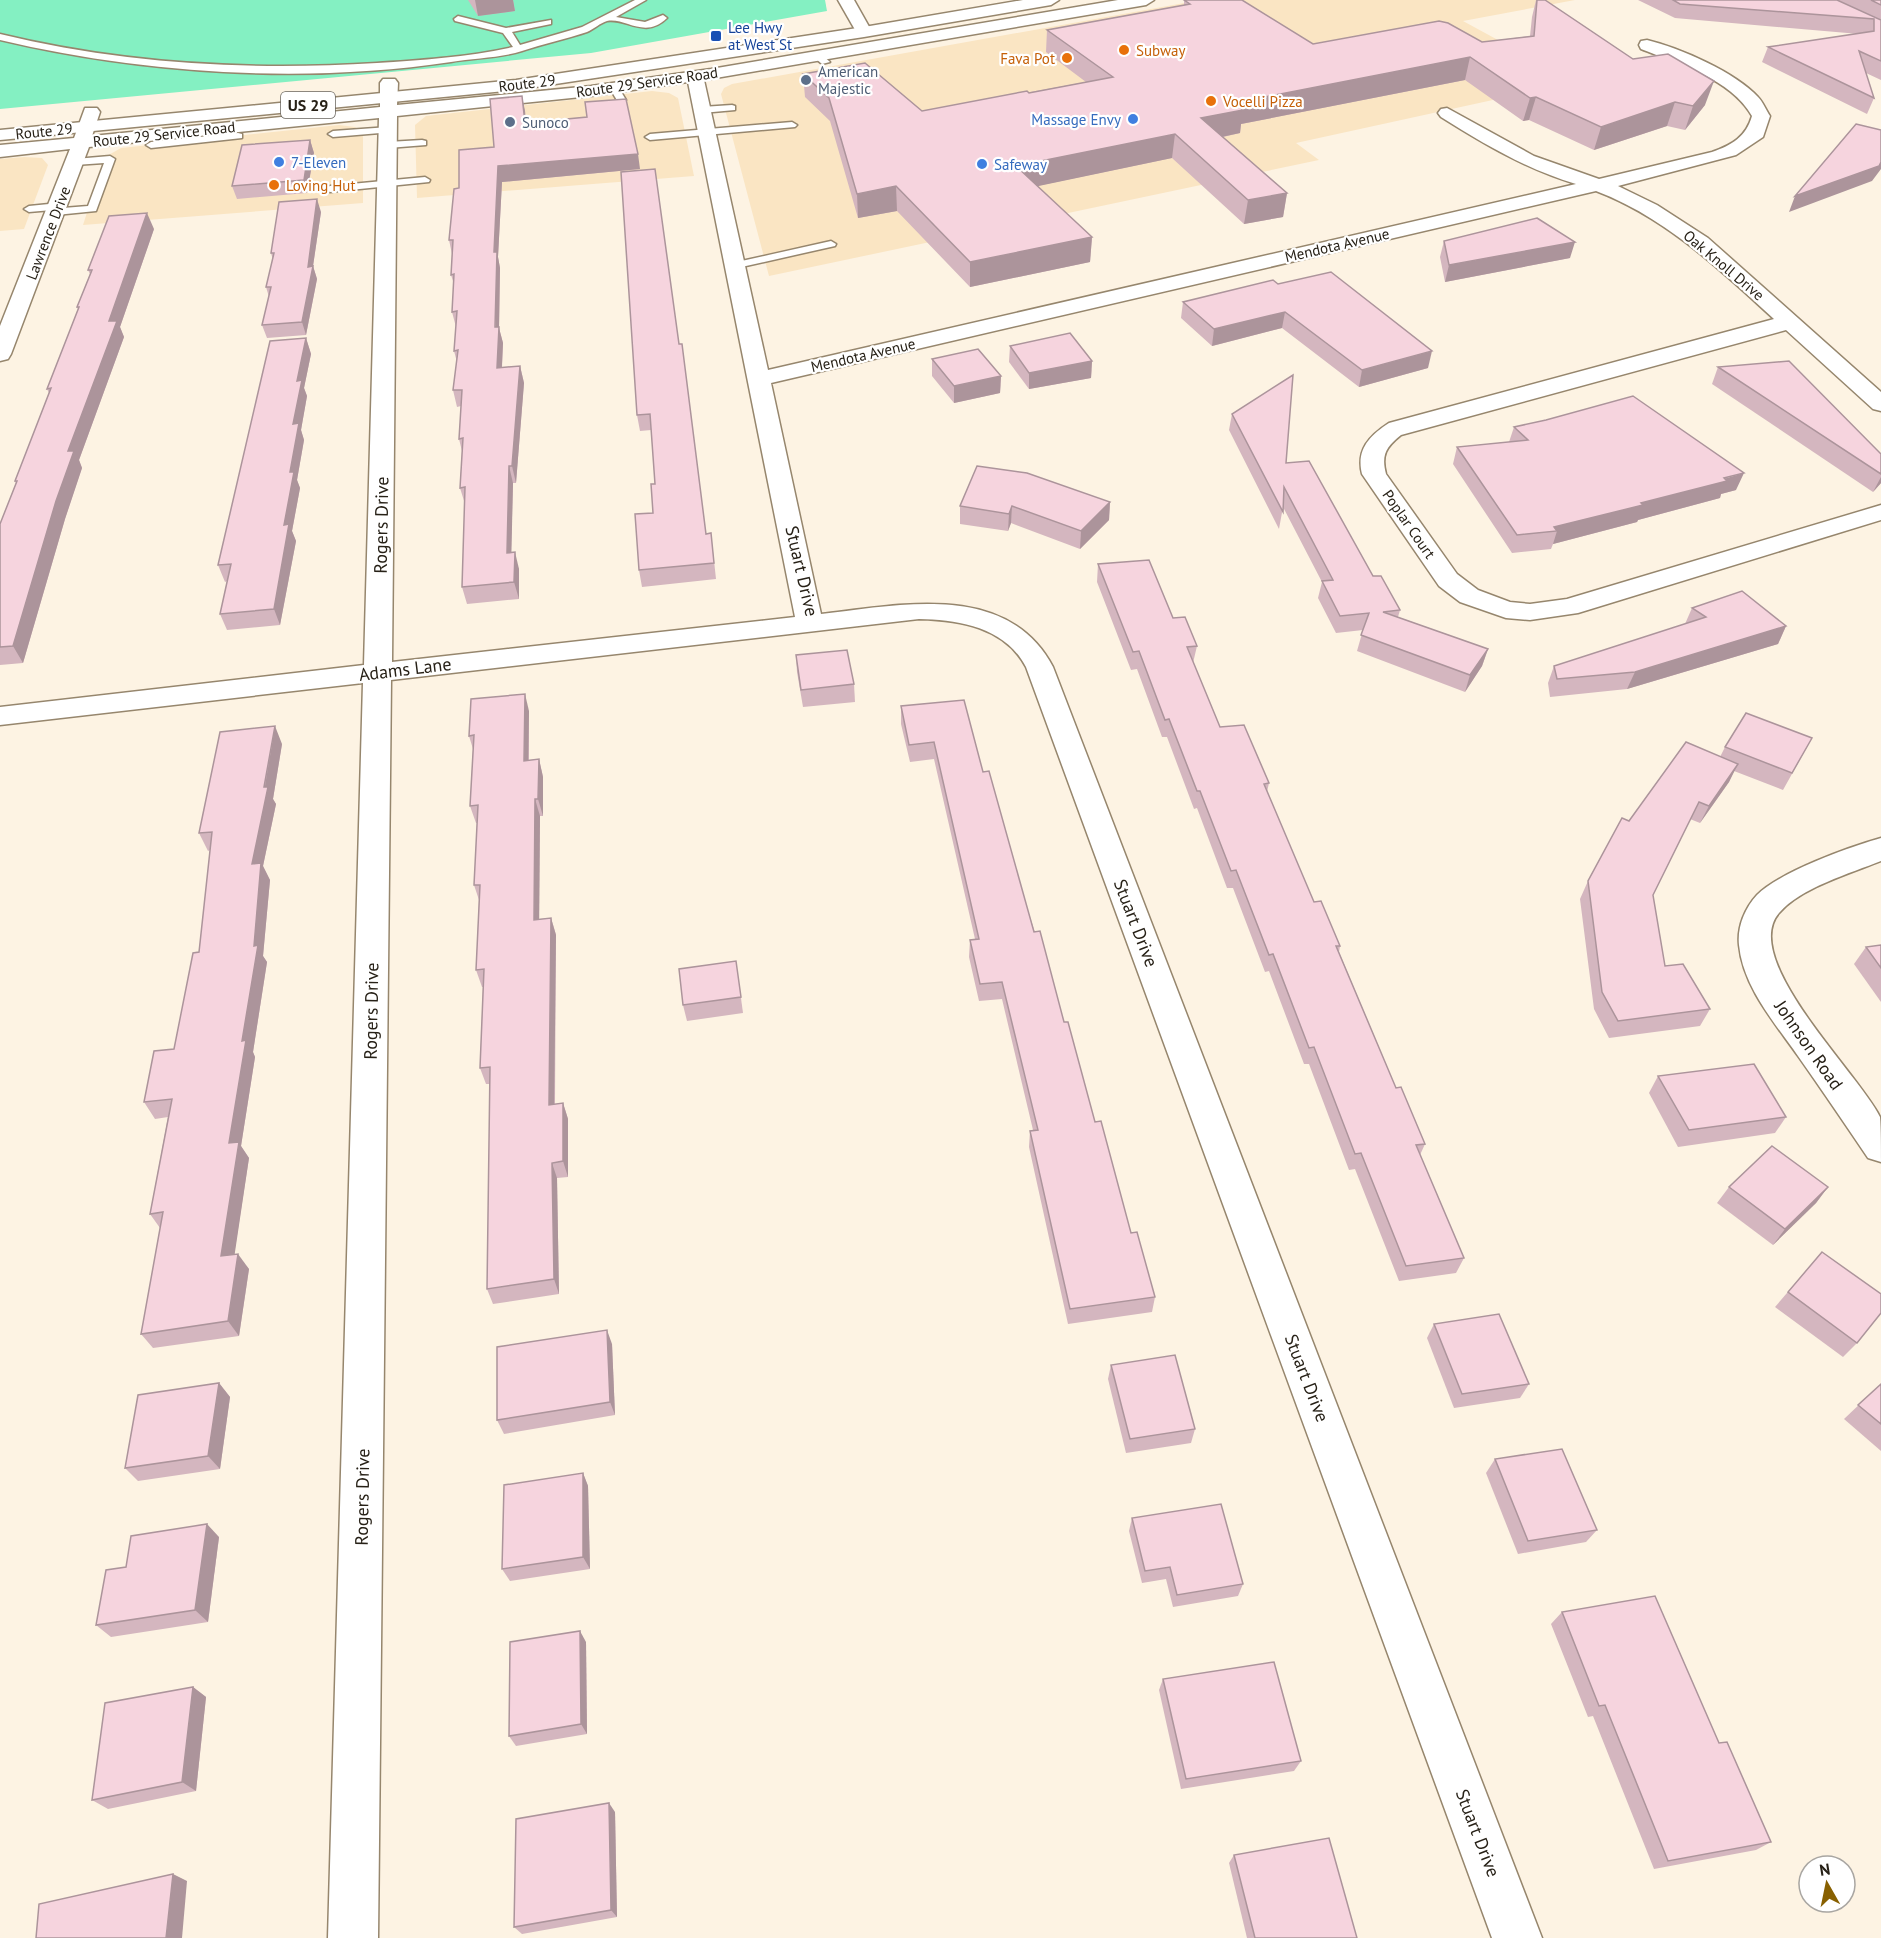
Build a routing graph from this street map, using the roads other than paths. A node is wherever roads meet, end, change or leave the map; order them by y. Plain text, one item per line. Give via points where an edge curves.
1 (642, 0) edge
2 (846, 0) edge
3 (967, 0) edge
4 (1051, 0) edge
5 (1146, 0) edge
6 (663, 18) dead end
7 (458, 19) dead end
8 (612, 19) junction
9 (548, 22) dead end
10 (860, 26) junction
11 (506, 31) junction
12 (0, 37) edge
13 (14, 42) junction
14 (879, 45) junction
15 (1647, 45) dead end
16 (0, 47) edge
17 (519, 49) junction
18 (695, 77) junction
19 (617, 86) junction
20 (732, 108) dead end
21 (702, 110) junction
22 (1447, 113) dead end
23 (389, 114) junction
24 (0, 120) edge
25 (792, 125) dead end
26 (87, 126) junction
27 (707, 133) junction
28 (333, 134) dead end
29 (0, 135) edge
30 (238, 136) dead end
31 (650, 137) dead end
32 (422, 143) dead end
33 (151, 145) junction
34 (0, 151) edge
35 (75, 162) junction
36 (425, 180) dead end
37 (388, 183) junction
38 (1597, 185) junction
39 (330, 189) dead end
40 (29, 209) dead end
41 (58, 209) junction
42 (831, 244) dead end
43 (736, 265) junction
44 (1790, 322) junction
45 (0, 354) edge
46 (760, 379) junction
47 (1881, 404) edge
48 (1881, 512) edge
49 (810, 623) junction
50 (378, 673) junction
51 (0, 716) edge
52 (1881, 849) edge
53 (1881, 1147) edge
54 (353, 1938) edge
55 (1517, 1938) edge

1 - 8 lane
2 - 10 street
3 - 10 street, Route 29 / US 29
4 - 10 street, Route 29 / US 29
5 - 14 street, Route 29 Service Road
6 - 8 lane via 655,24 640,25
7 - 11 lane
8 - 17 lane
9 - 11 lane
10 - 14 street
10 - 19 street, Route 29 / US 29
10 - 23 street, Route 29 / US 29 via 500,73
11 - 17 lane
12 - 13 lane
13 - 16 lane
13 - 17 lane via 126,60 279,69 390,65
14 - 18 street, Route 29 Service Road via 756,71
15 - 38 street, Mendota Avenue via 1734,84 1757,108 1759,127 1754,136 1725,153
18 - 19 street, Route 29 Service Road
18 - 21 street, Stuart Drive
19 - 23 street, Route 29 Service Road via 536,100
19 - 23 street, Route 29 / US 29 via 516,85
20 - 21 lane
21 - 27 street, Stuart Drive
22 - 38 street, Oak Knoll Drive via 1529,161
23 - 26 street, Route 29 / US 29
23 - 28 lane
23 - 32 lane
23 - 33 street, Route 29 Service Road
23 - 37 street, Rogers Drive
24 - 26 street, Route 29 / US 29
25 - 27 lane
26 - 29 street, Route 29 / US 29
26 - 33 street, Route 29 Service Road
26 - 34 street, Route 29 Service Road
26 - 35 street, Lawrence Drive
27 - 31 lane
27 - 43 street, Stuart Drive
30 - 33 lane
35 - 41 street, Lawrence Drive
35 - 41 lane via 110,159 92,210
36 - 37 lane
37 - 39 lane
37 - 50 street, Rogers Drive
38 - 44 street, Oak Knoll Drive via 1671,221 1701,242
38 - 46 street, Mendota Avenue
40 - 41 lane
41 - 45 street, Lawrence Drive
42 - 43 lane
43 - 46 street, Stuart Drive
44 - 47 street, Oak Knoll Drive
44 - 48 street, Poplar Court via 1397,428 1377,447 1371,459 1374,474 1454,586 1486,604 1530,612 1569,607
46 - 49 street, Stuart Drive
49 - 50 street, Adams Lane
49 - 55 street, Stuart Drive via 941,611 974,616 1000,626 1035,657
50 - 51 street, Adams Lane
50 - 54 street, Rogers Drive
52 - 53 street, Johnson Road via 1792,885 1771,899 1758,919 1755,936 1758,964 1768,986

